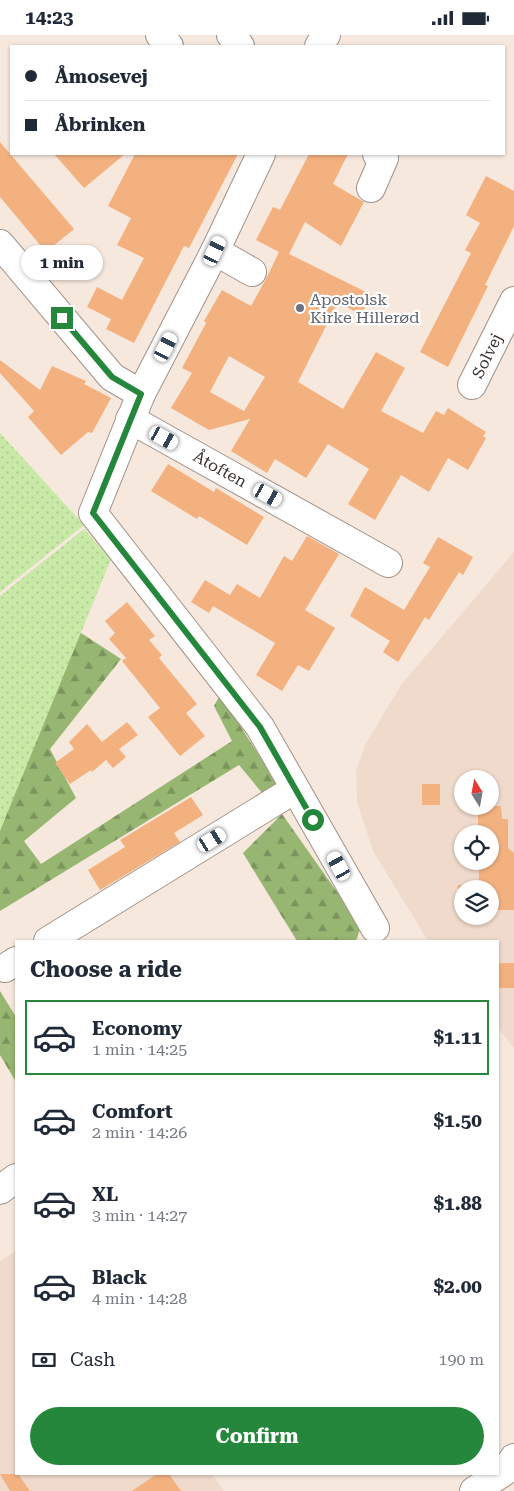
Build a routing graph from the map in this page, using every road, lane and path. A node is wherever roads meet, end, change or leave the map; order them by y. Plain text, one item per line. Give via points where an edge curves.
1 (160, 35) edge
2 (231, 35) edge
3 (168, 45) edge
4 (239, 45) edge
5 (261, 155) edge
6 (379, 155) edge
7 (371, 188) dead end
8 (0, 244) edge
9 (215, 251) junction
10 (252, 272) dead end
11 (514, 301) edge
12 (472, 385) dead end
13 (141, 394) junction
14 (130, 419) junction
15 (388, 563) dead end
16 (295, 789) junction
17 (374, 928) dead end
18 (50, 940) edge
19 (15, 1179) edge
20 (0, 1190) edge
21 (514, 1458) edge
22 (499, 1475) edge
23 (499, 1475) edge
24 (474, 1491) edge

1 - 3 street
2 - 4 street
5 - 9 street
6 - 7 street via 384,158
8 - 13 street via 112,377
9 - 10 street
9 - 13 street
11 - 12 street, Solvej
13 - 14 street
14 - 15 street, Åtoften
14 - 16 street via 93,513 260,727
16 - 17 street
16 - 18 street
19 - 20 street
21 - 22 street
23 - 24 street

